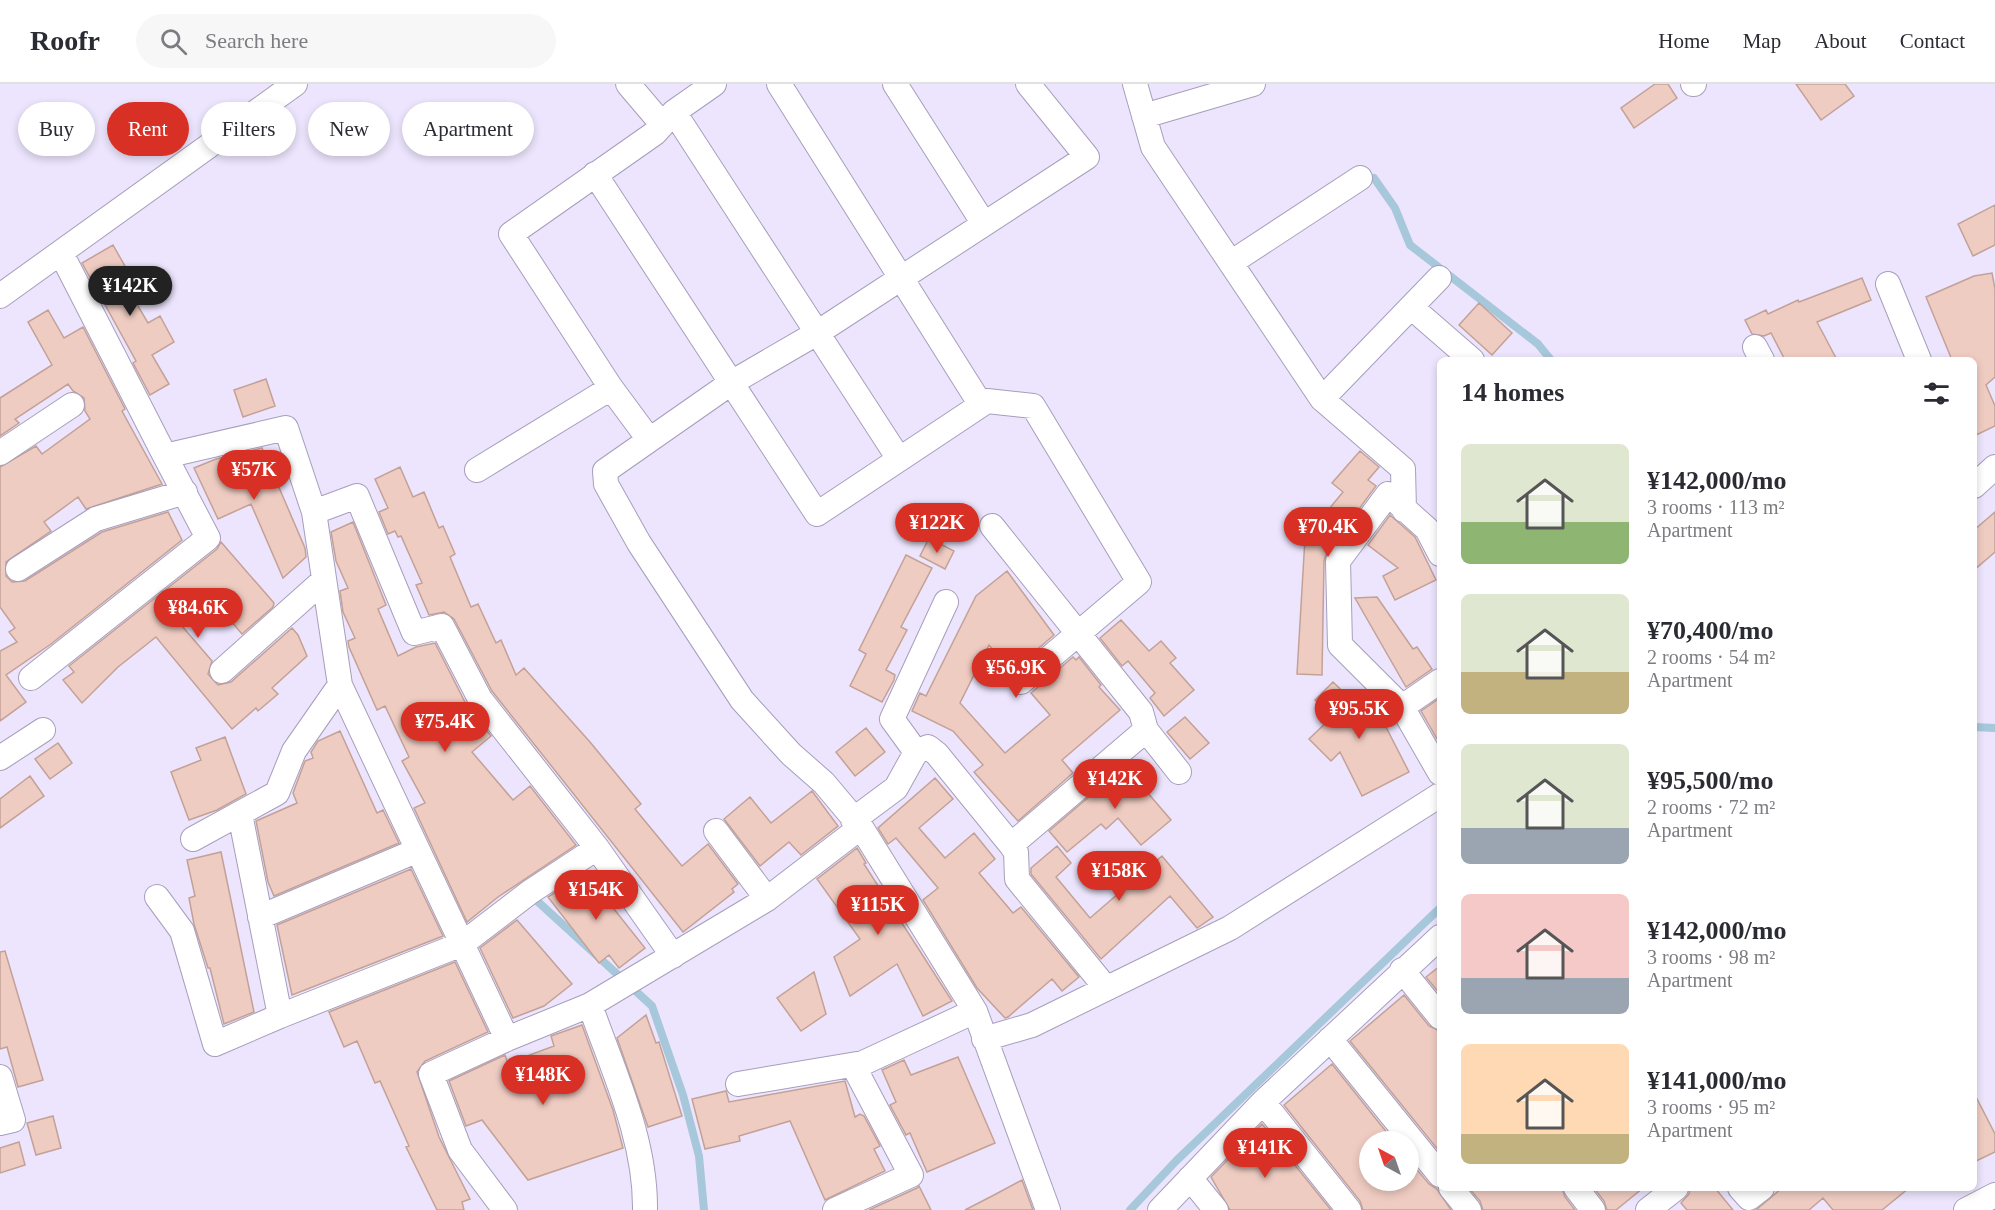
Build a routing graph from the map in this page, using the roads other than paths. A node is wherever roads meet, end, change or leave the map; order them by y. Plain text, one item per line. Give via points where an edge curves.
1 (295, 84) edge
2 (628, 84) edge
3 (714, 84) edge
4 (779, 84) edge
5 (895, 84) edge
6 (1028, 84) edge
7 (1135, 84) edge
8 (1253, 84) edge
9 (1144, 116) junction
10 (668, 118) junction
11 (595, 174) junction
12 (1360, 178) dead end
13 (984, 224) junction
14 (61, 253) junction
15 (1232, 262) junction
16 (902, 278) junction
17 (1439, 278) dead end
18 (1888, 284) dead end
19 (0, 296) edge
20 (1411, 307) junction
21 (817, 333) junction
22 (1469, 357) edge
23 (1918, 357) edge
24 (731, 383) junction
25 (611, 388) junction
26 (1322, 399) junction
27 (72, 405) dead end
28 (981, 405) junction
29 (648, 438) junction
30 (0, 453) edge
31 (165, 456) junction
32 (899, 459) junction
33 (1995, 467) edge
34 (477, 470) dead end
35 (1977, 483) edge
36 (185, 492) junction
37 (1404, 510) junction
38 (314, 512) junction
39 (992, 526) dead end
40 (1437, 548) edge
41 (18, 569) dead end
42 (324, 580) junction
43 (946, 602) dead end
44 (1078, 635) junction
45 (222, 671) dead end
46 (31, 678) dead end
47 (1020, 682) dead end
48 (1437, 683) edge
49 (340, 685) junction
50 (1402, 707) junction
51 (43, 730) dead end
52 (1146, 730) junction
53 (916, 752) junction
54 (0, 758) edge
55 (1437, 768) edge
56 (1179, 772) dead end
57 (1437, 797) edge
58 (240, 814) junction
59 (857, 824) junction
60 (716, 831) dead end
61 (193, 839) dead end
62 (1011, 845) junction
63 (597, 848) junction
64 (416, 852) junction
65 (157, 897) dead end
66 (767, 898) junction
67 (261, 917) junction
68 (1437, 940) edge
69 (462, 944) junction
70 (673, 956) junction
71 (1402, 970) junction
72 (1106, 988) junction
73 (590, 1005) junction
74 (975, 1011) junction
75 (1437, 1013) edge
76 (280, 1016) junction
77 (507, 1039) junction
78 (984, 1039) junction
79 (1330, 1039) junction
80 (853, 1065) junction
81 (0, 1077) edge
82 (738, 1084) dead end
83 (1263, 1102) junction
84 (0, 1123) edge
85 (1437, 1171) edge
86 (1190, 1178) junction
87 (1453, 1191) edge
88 (1578, 1191) edge
89 (1672, 1191) edge
90 (1995, 1195) edge
91 (506, 1210) edge
92 (645, 1210) edge
93 (836, 1210) edge
94 (1048, 1210) edge
95 (1160, 1210) edge
96 (1216, 1210) edge
97 (1349, 1210) edge
98 (1468, 1210) edge
99 (1593, 1210) edge
100 (1648, 1210) edge
101 (1966, 1210) edge

1 - 14 street
2 - 10 street
3 - 10 street
4 - 16 street
5 - 13 street
6 - 13 street via 1087,157
7 - 9 street
8 - 9 street
9 - 15 street via 1153,147
10 - 11 street via 654,133
10 - 21 street
11 - 24 street
11 - 25 street via 511,234
12 - 15 street
13 - 16 street
14 - 19 street
14 - 31 street
15 - 26 street
16 - 21 street
16 - 28 street
17 - 20 street
18 - 23 street
20 - 22 street
20 - 26 street
21 - 24 street
21 - 32 street
24 - 29 street
24 - 32 street via 817,514
25 - 29 street
25 - 34 street
26 - 37 street via 1402,469
27 - 30 street
28 - 32 street
28 - 44 street via 987,401 1033,406 1139,582
29 - 59 street via 605,471 606,484 639,543 742,700 791,754 825,783
31 - 36 street
31 - 38 street via 286,428
33 - 35 street
36 - 41 street via 96,519
36 - 46 street via 208,538
37 - 40 street via 1427,529
37 - 50 street via 1388,494 1338,561 1340,645
38 - 42 street
38 - 63 street via 357,496 414,633 442,626 480,699
39 - 44 street
42 - 45 street
42 - 49 street
43 - 53 street via 892,719
44 - 47 street
44 - 52 street via 1141,712
48 - 50 street
49 - 58 street via 294,751 277,794
49 - 64 street
50 - 55 street
51 - 54 street
52 - 56 street
52 - 62 street
53 - 59 street via 896,788
53 - 62 street via 928,747 937,754
57 - 72 street via 1230,928
58 - 61 street
58 - 67 street
59 - 66 street
59 - 74 street
60 - 66 street
62 - 72 street via 1016,852 1017,879
63 - 69 street
63 - 70 street
64 - 67 street
64 - 69 street
65 - 76 street via 182,931 215,1044
66 - 70 street
67 - 76 street
68 - 71 street
69 - 76 street
69 - 77 street
70 - 73 street
71 - 75 street
71 - 79 street
72 - 78 street via 1032,1025
73 - 77 street
73 - 92 street via 634,1132
74 - 78 street
74 - 80 street
77 - 91 street via 431,1074 460,1150
78 - 94 street
79 - 83 street
79 - 85 street
80 - 82 street
80 - 93 street via 911,1175
81 - 84 street via 13,1120
83 - 86 street
83 - 97 street
86 - 95 street
86 - 96 street
87 - 98 street
88 - 99 street
89 - 100 street
90 - 101 street

